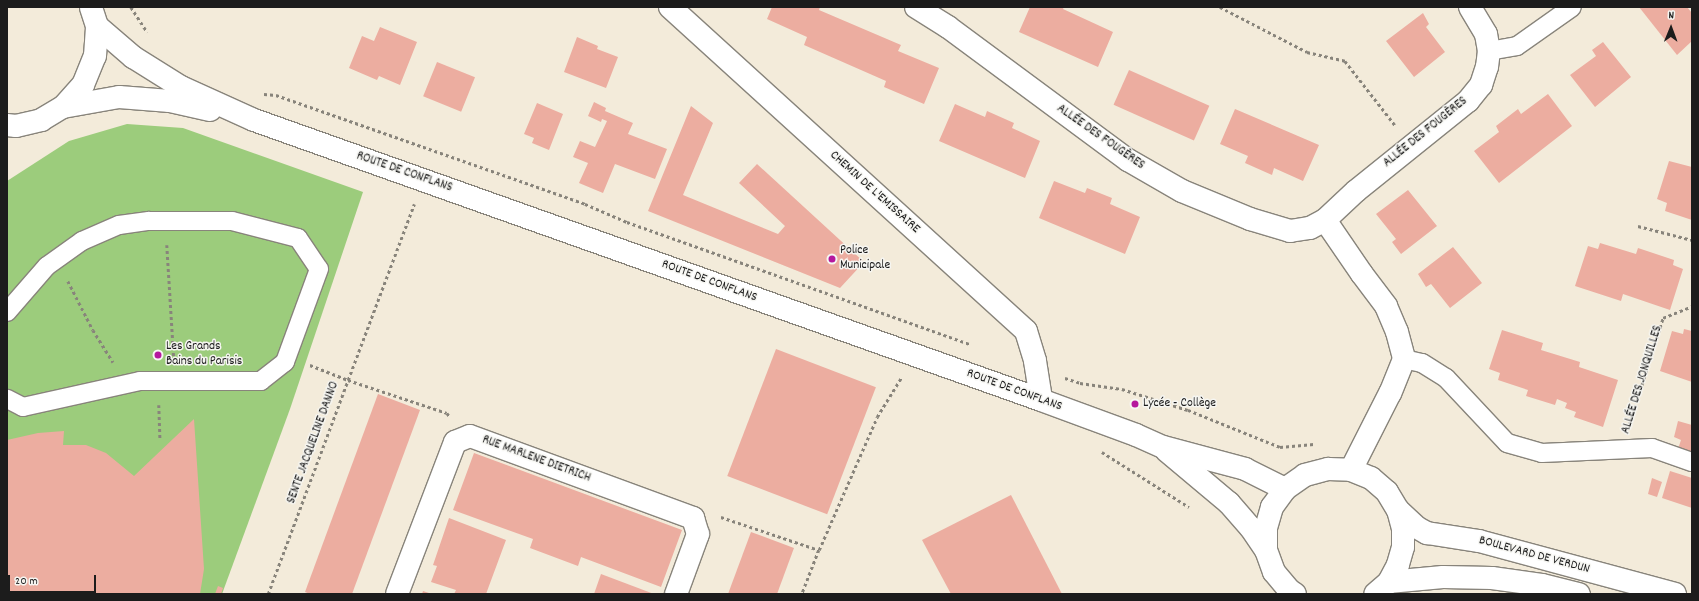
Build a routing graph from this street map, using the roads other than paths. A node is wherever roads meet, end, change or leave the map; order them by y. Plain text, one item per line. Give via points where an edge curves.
1 (670, 7) edge
2 (916, 7) edge
3 (1470, 7) edge
4 (1572, 7) edge
5 (94, 17) edge
6 (1490, 51) junction
7 (63, 107) junction
8 (254, 120) junction
9 (7, 125) edge
10 (1325, 220) junction
11 (7, 312) edge
12 (1404, 359) junction
13 (7, 399) edge
14 (1041, 400) junction
15 (1163, 447) junction
16 (1692, 462) edge
17 (1351, 470) junction
18 (1285, 489) junction
19 (1398, 510) junction
20 (1266, 550) junction
21 (1382, 588) edge
22 (397, 594) edge
23 (676, 594) edge
24 (1295, 594) edge
25 (1579, 594) edge
26 (1675, 594) edge

1 - 14 main road, CHEMIN DE L'EMISSAIRE via 1026,331
2 - 10 main road, ALLÉE DES FOUGÈRES via 948,27 1128,160 1182,191 1250,219 1290,231 1310,228
3 - 6 main road, ALLÉE DES FOUGÈRES via 1486,34
4 - 6 lane via 1517,46
5 - 7 main road via 95,56 83,85
5 - 8 main road, ROUTE DE CONFLANS via 133,57 180,87
6 - 10 main road, ALLÉE DES FOUGÈRES via 1481,84 1468,100 1356,190
7 - 8 main road, ROUTE DE CONFLANS via 119,97 170,102
7 - 9 main road via 40,120 16,126
8 - 14 main road, ROUTE DE CONFLANS
10 - 12 main road via 1386,306 1397,332
11 - 13 lane via 47,266 82,241 119,226 165,220 232,221 298,238 319,269 285,362 261,381 140,381 23,407
12 - 16 lane, ALLÉE DES JONQUILLES via 1422,363 1446,378 1507,443 1542,453 1652,448
12 - 17 main road via 1390,393
14 - 15 main road, ROUTE DE CONFLANS via 1136,434
15 - 18 main road via 1245,469
15 - 20 main road via 1229,504 1251,528
17 - 18 main road via 1328,469 1305,475
17 - 19 main road via 1371,478 1387,492
18 - 20 main road via 1272,507 1266,528
19 - 21 main road via 1404,529 1404,547 1398,565
19 - 26 main road, BOULEVARD DE VERDUN via 1416,527 1427,532 1479,541
20 - 24 main road via 1274,572
21 - 25 main road, BOULEVARD DE VERDUN via 1443,577 1492,578 1542,585
22 - 23 main road, RUE MARLENE DIETRICH via 455,442 470,436 693,518 698,534

